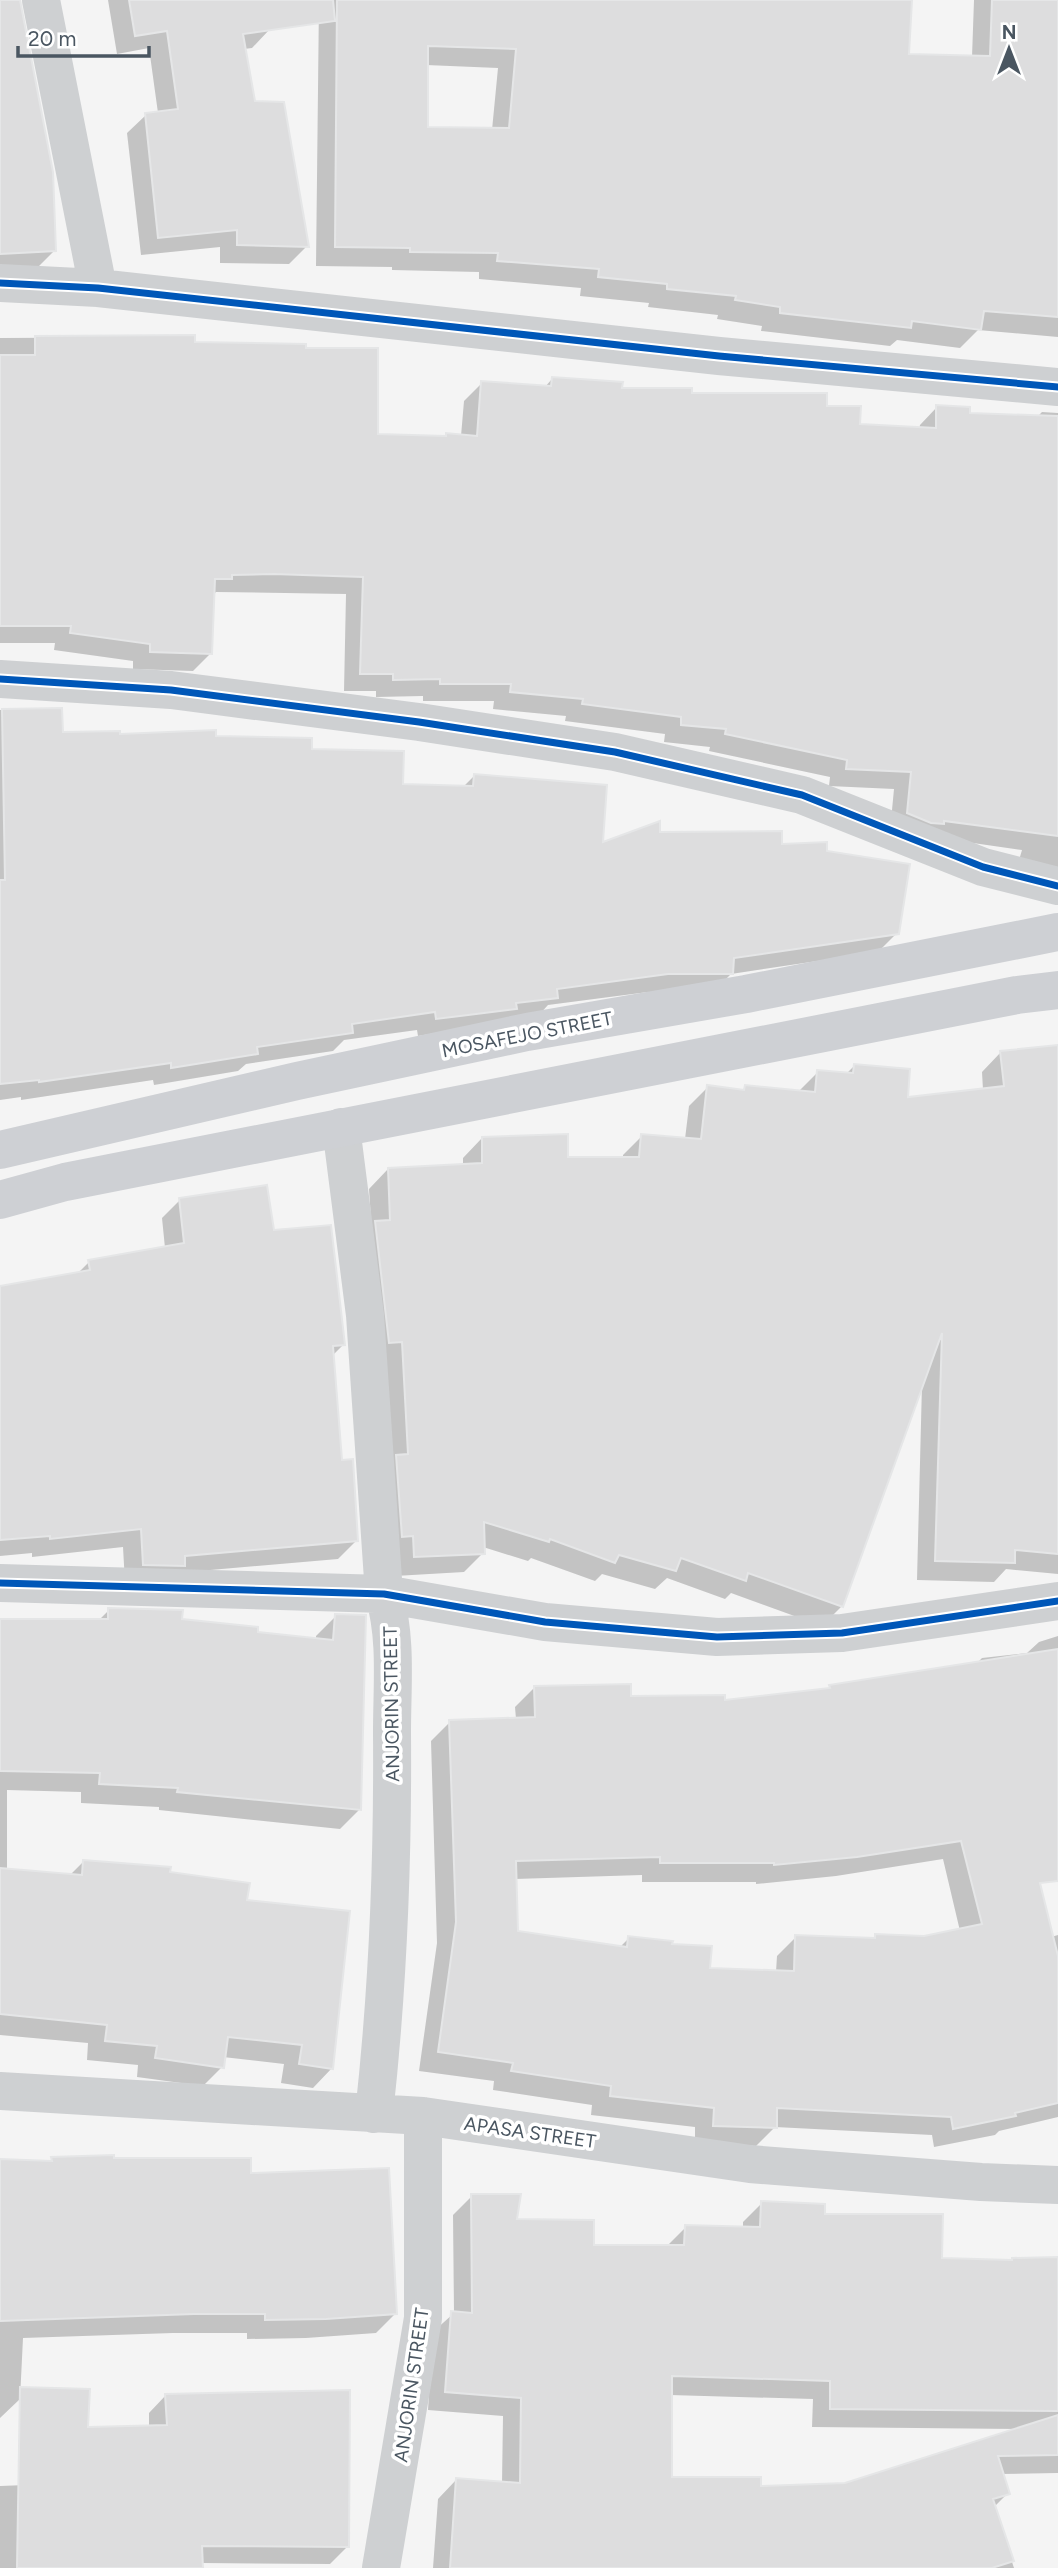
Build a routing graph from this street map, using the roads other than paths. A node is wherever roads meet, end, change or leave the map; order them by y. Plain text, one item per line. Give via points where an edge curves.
1 (41, 0) edge
2 (0, 283) edge
3 (98, 288) junction
4 (1058, 387) edge
5 (0, 680) edge
6 (1058, 886) edge
7 (1058, 932) edge
8 (1058, 990) edge
9 (527, 1032) junction
10 (547, 1087) junction
11 (341, 1127) junction
12 (0, 1150) edge
13 (0, 1200) edge
14 (0, 1583) edge
15 (384, 1594) junction
16 (1058, 1601) edge
17 (0, 2091) edge
18 (374, 2114) junction
19 (423, 2116) junction
20 (1058, 2185) edge
21 (381, 2568) edge

1 - 3 street
2 - 3 street
3 - 4 street via 719,356
5 - 6 street via 171,690 615,752 802,795 984,867
7 - 9 main road, MOSAFEJO STREET
8 - 10 main road
9 - 10 main road
9 - 12 main road, MOSAFEJO STREET
10 - 11 main road
11 - 13 main road via 65,1182
11 - 15 street, ANJORIN STREET via 365,1315
14 - 15 street
15 - 16 street via 545,1622 717,1637 842,1633
15 - 18 street, ANJORIN STREET via 393,1634 393,1803
17 - 18 street, APASA STREET
18 - 19 street, APASA STREET
19 - 20 street, APASA STREET via 750,2164
19 - 21 street, ANJORIN STREET via 423,2318

